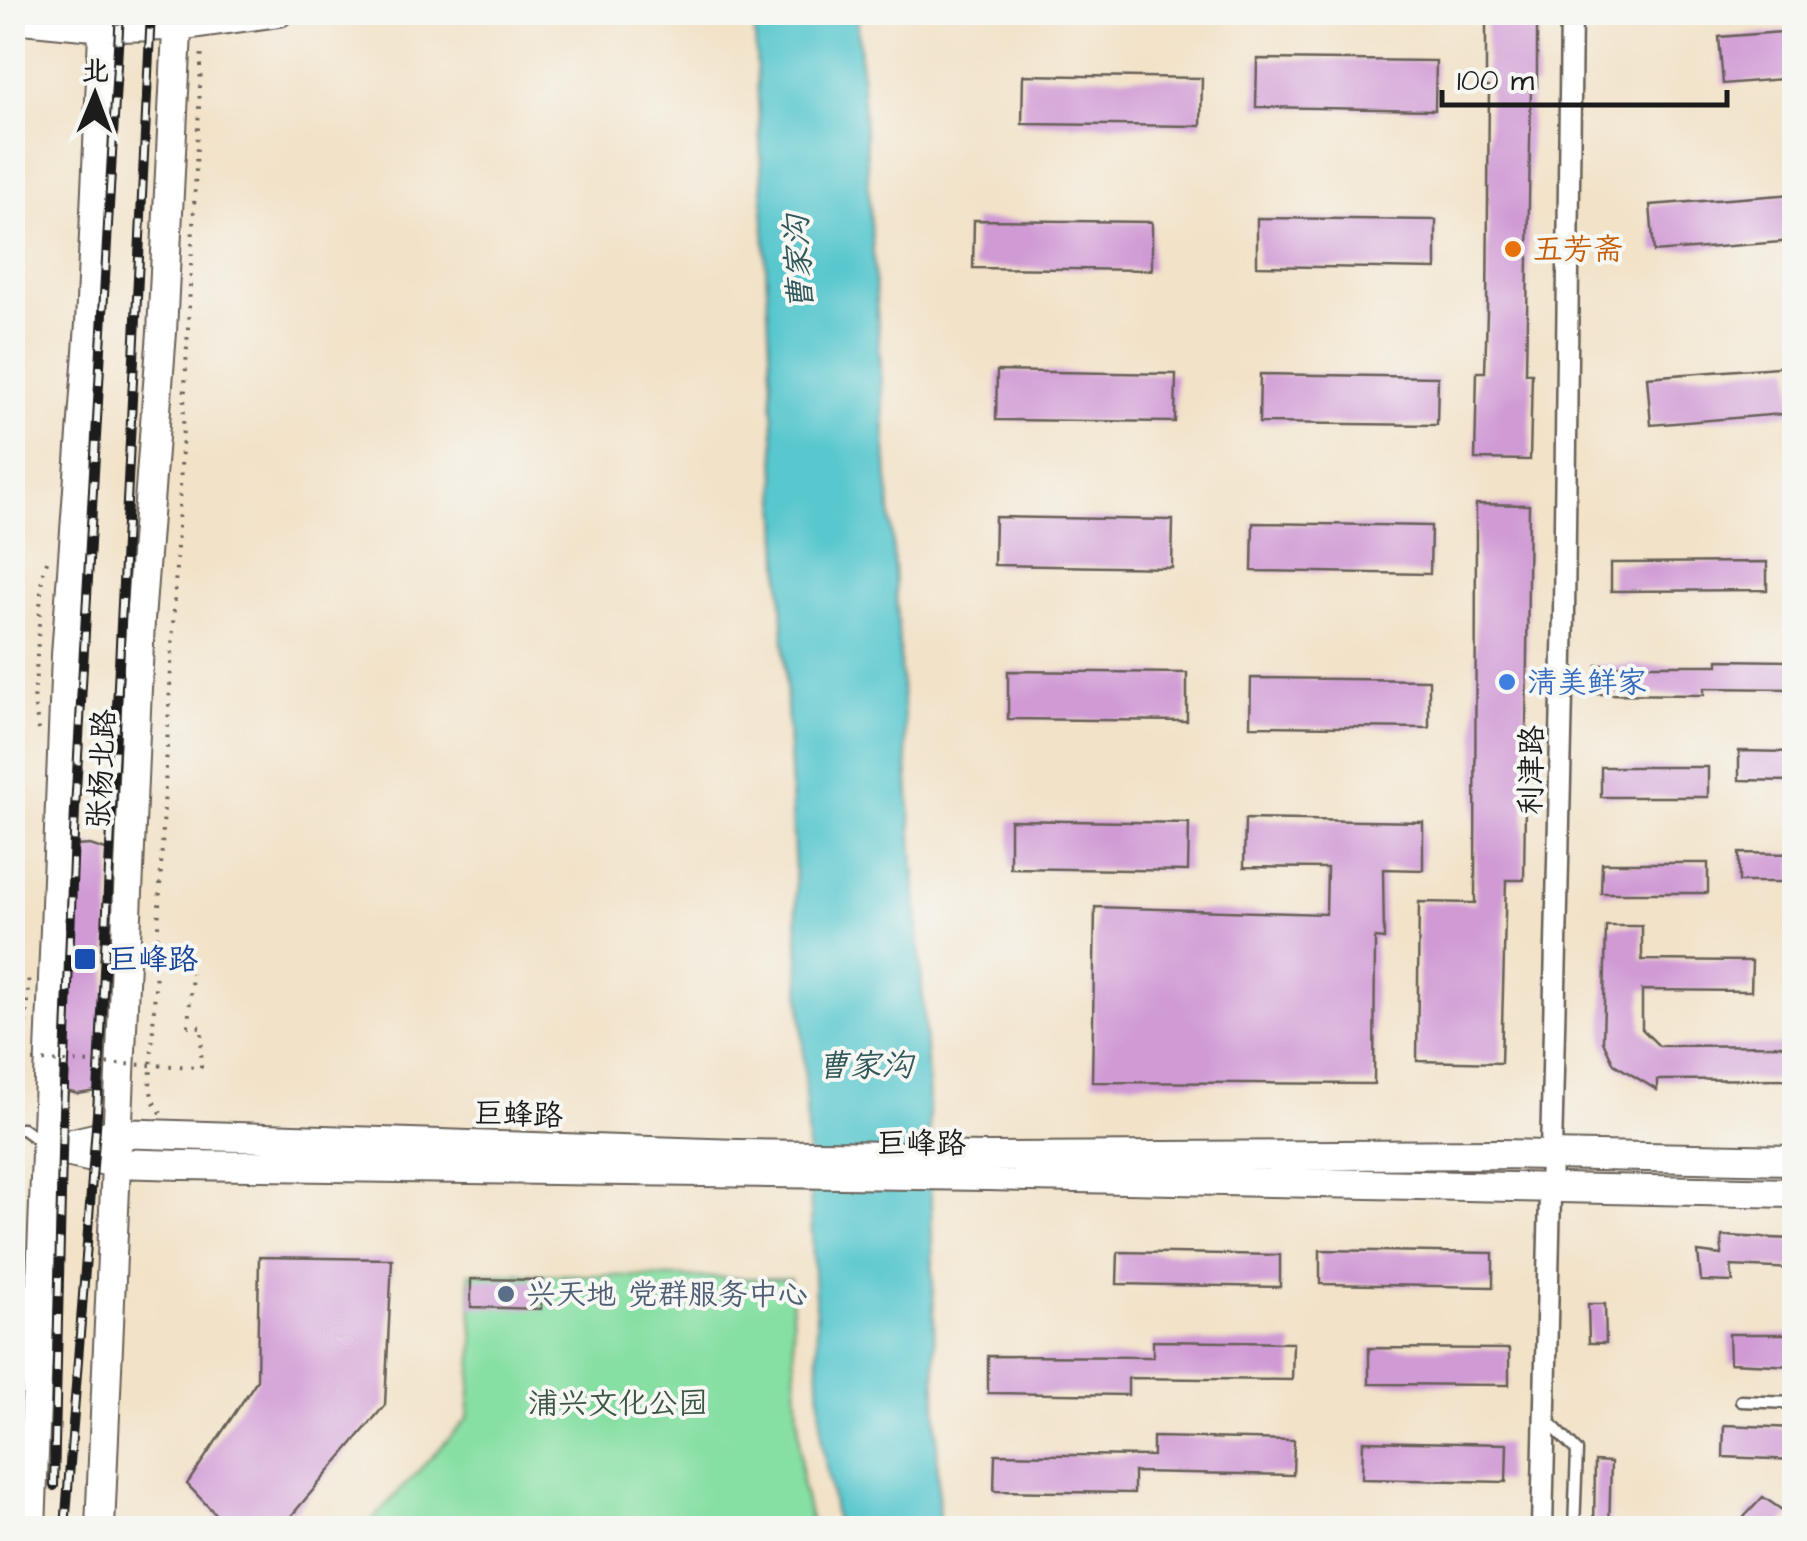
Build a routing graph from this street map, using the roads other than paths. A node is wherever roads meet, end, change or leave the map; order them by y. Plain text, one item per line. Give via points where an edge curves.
1 (278, 12) edge
2 (1571, 12) edge
3 (12, 18) edge
4 (104, 20) edge
5 (186, 21) edge
6 (12, 1129) edge
7 (116, 1133) junction
8 (48, 1148) junction
9 (1551, 1155) junction
10 (1794, 1160) edge
11 (115, 1164) junction
12 (737, 1164) junction
13 (988, 1167) junction
14 (1551, 1188) junction
15 (1794, 1193) edge
16 (1741, 1402) dead end
17 (1794, 1403) edge
18 (1545, 1418) junction
19 (31, 1528) edge
20 (100, 1528) edge
21 (1542, 1528) edge
22 (1574, 1528) edge

1 - 5 main road
2 - 9 street, 利津路
3 - 4 main road
4 - 5 main road
4 - 8 main road, 张杨北路 via 66,674
5 - 7 main road, 张杨北路 via 140,620
6 - 8 lane
7 - 8 main road, 巨蜂路
7 - 11 main road, 张杨北路
7 - 12 main road, 巨蜂路
8 - 11 main road, 巨峰路
8 - 19 main road, 张杨北路
9 - 10 main road, 巨峰路
9 - 13 main road, 巨峰路
9 - 14 street, 利津路
11 - 12 main road, 巨峰路
11 - 20 main road, 张杨北路
12 - 13 main road, 巨峰路
13 - 14 main road, 巨峰路
14 - 15 main road, 巨峰路
14 - 18 street, 利津路
16 - 17 lane
18 - 21 street, 利津路
18 - 22 lane via 1577,1450

